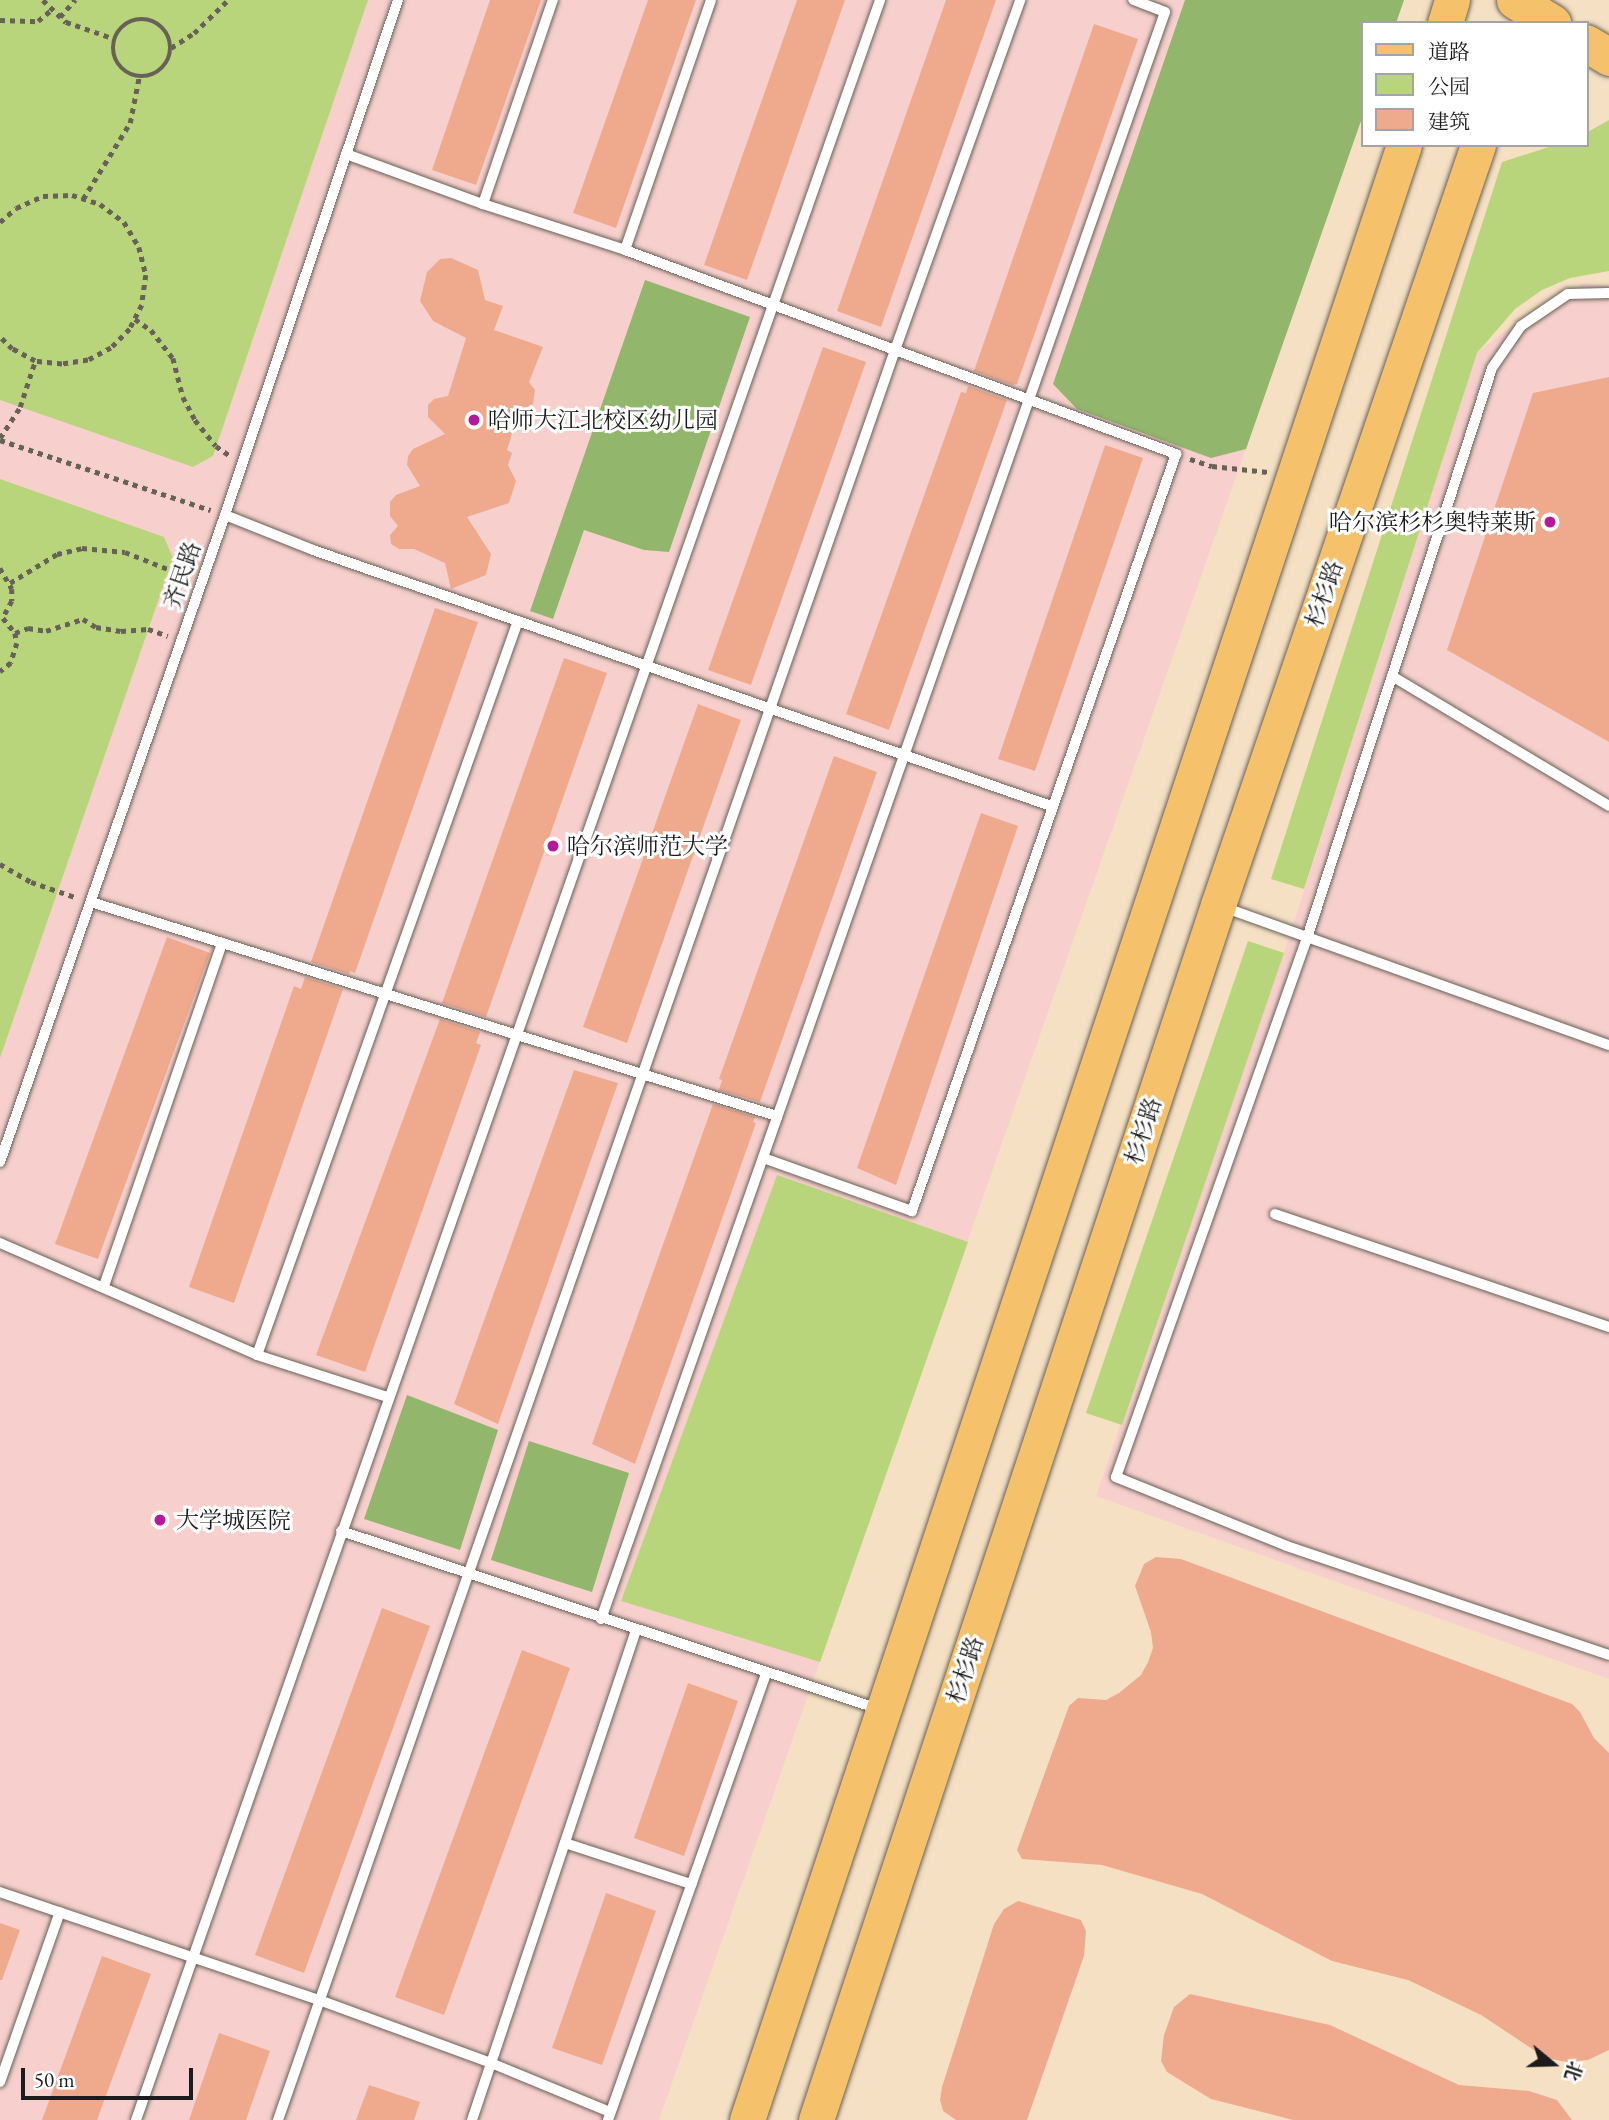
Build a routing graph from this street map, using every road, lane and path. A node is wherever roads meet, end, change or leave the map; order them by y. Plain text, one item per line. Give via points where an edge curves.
1 (43, 0) edge
2 (75, 0) edge
3 (228, 0) edge
4 (398, 0) edge
5 (553, 0) edge
6 (710, 0) edge
7 (880, 0) edge
8 (1020, 0) edge
9 (1133, 0) edge
10 (1452, 0) edge
11 (51, 9) junction
12 (60, 17) junction
13 (0, 20) edge
14 (1445, 21) edge
15 (115, 39) junction
16 (1588, 44) edge
17 (172, 48) junction
18 (1609, 57) edge
19 (139, 77) junction
20 (1403, 147) edge
21 (1477, 147) edge
22 (346, 154) junction
23 (83, 199) junction
24 (483, 204) junction
25 (0, 222) edge
26 (625, 250) junction
27 (1609, 293) edge
28 (772, 304) junction
29 (135, 319) junction
30 (0, 337) edge
31 (895, 350) junction
32 (35, 361) junction
33 (1028, 400) junction
34 (0, 439) edge
35 (1176, 454) junction
36 (243, 464) junction
37 (1293, 475) junction
38 (225, 515) junction
39 (0, 568) edge
40 (202, 582) junction
41 (10, 583) junction
42 (1, 619) edge
43 (518, 621) junction
44 (15, 633) junction
45 (181, 642) junction
46 (645, 665) junction
47 (0, 672) edge
48 (1392, 676) junction
49 (770, 708) junction
50 (904, 755) junction
51 (1051, 806) junction
52 (1609, 806) edge
53 (0, 864) edge
54 (91, 902) junction
55 (1218, 905) junction
56 (1307, 938) junction
57 (222, 943) junction
58 (385, 994) junction
59 (515, 1034) junction
60 (1609, 1045) edge
61 (642, 1074) junction
62 (778, 1116) junction
63 (762, 1158) junction
64 (0, 1162) edge
65 (1275, 1214) dead end
66 (0, 1243) edge
67 (104, 1286) junction
68 (1609, 1327) edge
69 (257, 1355) junction
70 (387, 1397) junction
71 (341, 1531) junction
72 (468, 1575) junction
73 (601, 1619) junction
74 (636, 1630) junction
75 (1609, 1655) edge
76 (766, 1673) junction
77 (881, 1710) junction
78 (565, 1843) junction
79 (691, 1884) junction
80 (0, 1892) edge
81 (60, 1912) junction
82 (192, 1958) junction
83 (319, 2000) junction
84 (491, 2063) junction
85 (0, 2082) edge
86 (609, 2116) edge
87 (136, 2120) edge
88 (278, 2120) edge
89 (472, 2120) edge
90 (747, 2120) edge
91 (816, 2120) edge

1 - 11 path
2 - 12 path
3 - 17 path
4 - 22 lane, 齐民路
5 - 24 lane
6 - 26 lane
7 - 28 lane
8 - 31 lane
9 - 33 lane via 1165,12
10 - 14 main road
11 - 12 path
11 - 13 path via 38,21
12 - 15 path
15 - 17 path via 125,24 151,20 166,30
15 - 19 path via 116,59 129,74
16 - 18 highway
17 - 19 path via 165,66
19 - 23 path via 130,123
20 - 37 main road
21 - 55 main road, 杉杉路
22 - 24 lane
22 - 36 lane, 齐民路
23 - 25 path via 43,197 16,208
23 - 29 path via 100,204 124,222 139,247 146,275
24 - 26 lane
26 - 28 lane
27 - 48 lane via 1568,294 1521,326 1492,368
28 - 31 lane
28 - 46 lane
29 - 32 path via 111,348 88,360 62,364
29 - 36 path via 151,330 173,358 183,397 195,420 216,446
30 - 32 path
31 - 33 lane
31 - 49 lane
32 - 34 path via 20,407
33 - 35 lane
33 - 50 lane
34 - 38 path
35 - 37 path via 1212,466
35 - 51 lane
36 - 38 lane, 齐民路
37 - 77 main road
38 - 40 lane, 齐民路
38 - 43 lane
39 - 41 path
40 - 41 path via 125,552 82,548 57,555
40 - 45 lane, 齐民路
41 - 42 path via 12,601
42 - 44 path
43 - 46 lane
43 - 58 lane
44 - 45 path via 28,628 46,631 83,619 96,627 121,631 148,629
44 - 47 path via 16,653
45 - 54 lane, 齐民路
46 - 49 lane
46 - 59 lane
48 - 52 lane
48 - 56 lane
49 - 50 lane
49 - 61 lane
50 - 51 lane
50 - 62 lane
51 - 63 lane via 912,1211
53 - 54 path via 32,882
54 - 57 lane
54 - 64 lane, 齐民路
55 - 56 lane
55 - 91 main road, 杉杉路
56 - 60 lane
56 - 75 lane via 1116,1477 1287,1546
57 - 58 lane
57 - 67 lane
58 - 59 lane
58 - 69 lane
59 - 61 lane
59 - 70 lane
61 - 62 lane
61 - 72 lane
62 - 63 lane
63 - 73 lane
65 - 68 lane
66 - 67 lane
67 - 69 lane
69 - 70 lane
70 - 71 lane
71 - 72 lane
71 - 82 lane
72 - 73 lane
72 - 83 lane
73 - 74 lane
74 - 76 lane
74 - 78 lane
76 - 77 lane
76 - 79 lane
77 - 90 main road
78 - 79 lane
78 - 84 lane
79 - 86 lane
80 - 81 lane
81 - 82 lane
81 - 85 lane
82 - 83 lane
82 - 87 lane
83 - 84 lane
83 - 88 lane
84 - 86 lane
84 - 89 lane

